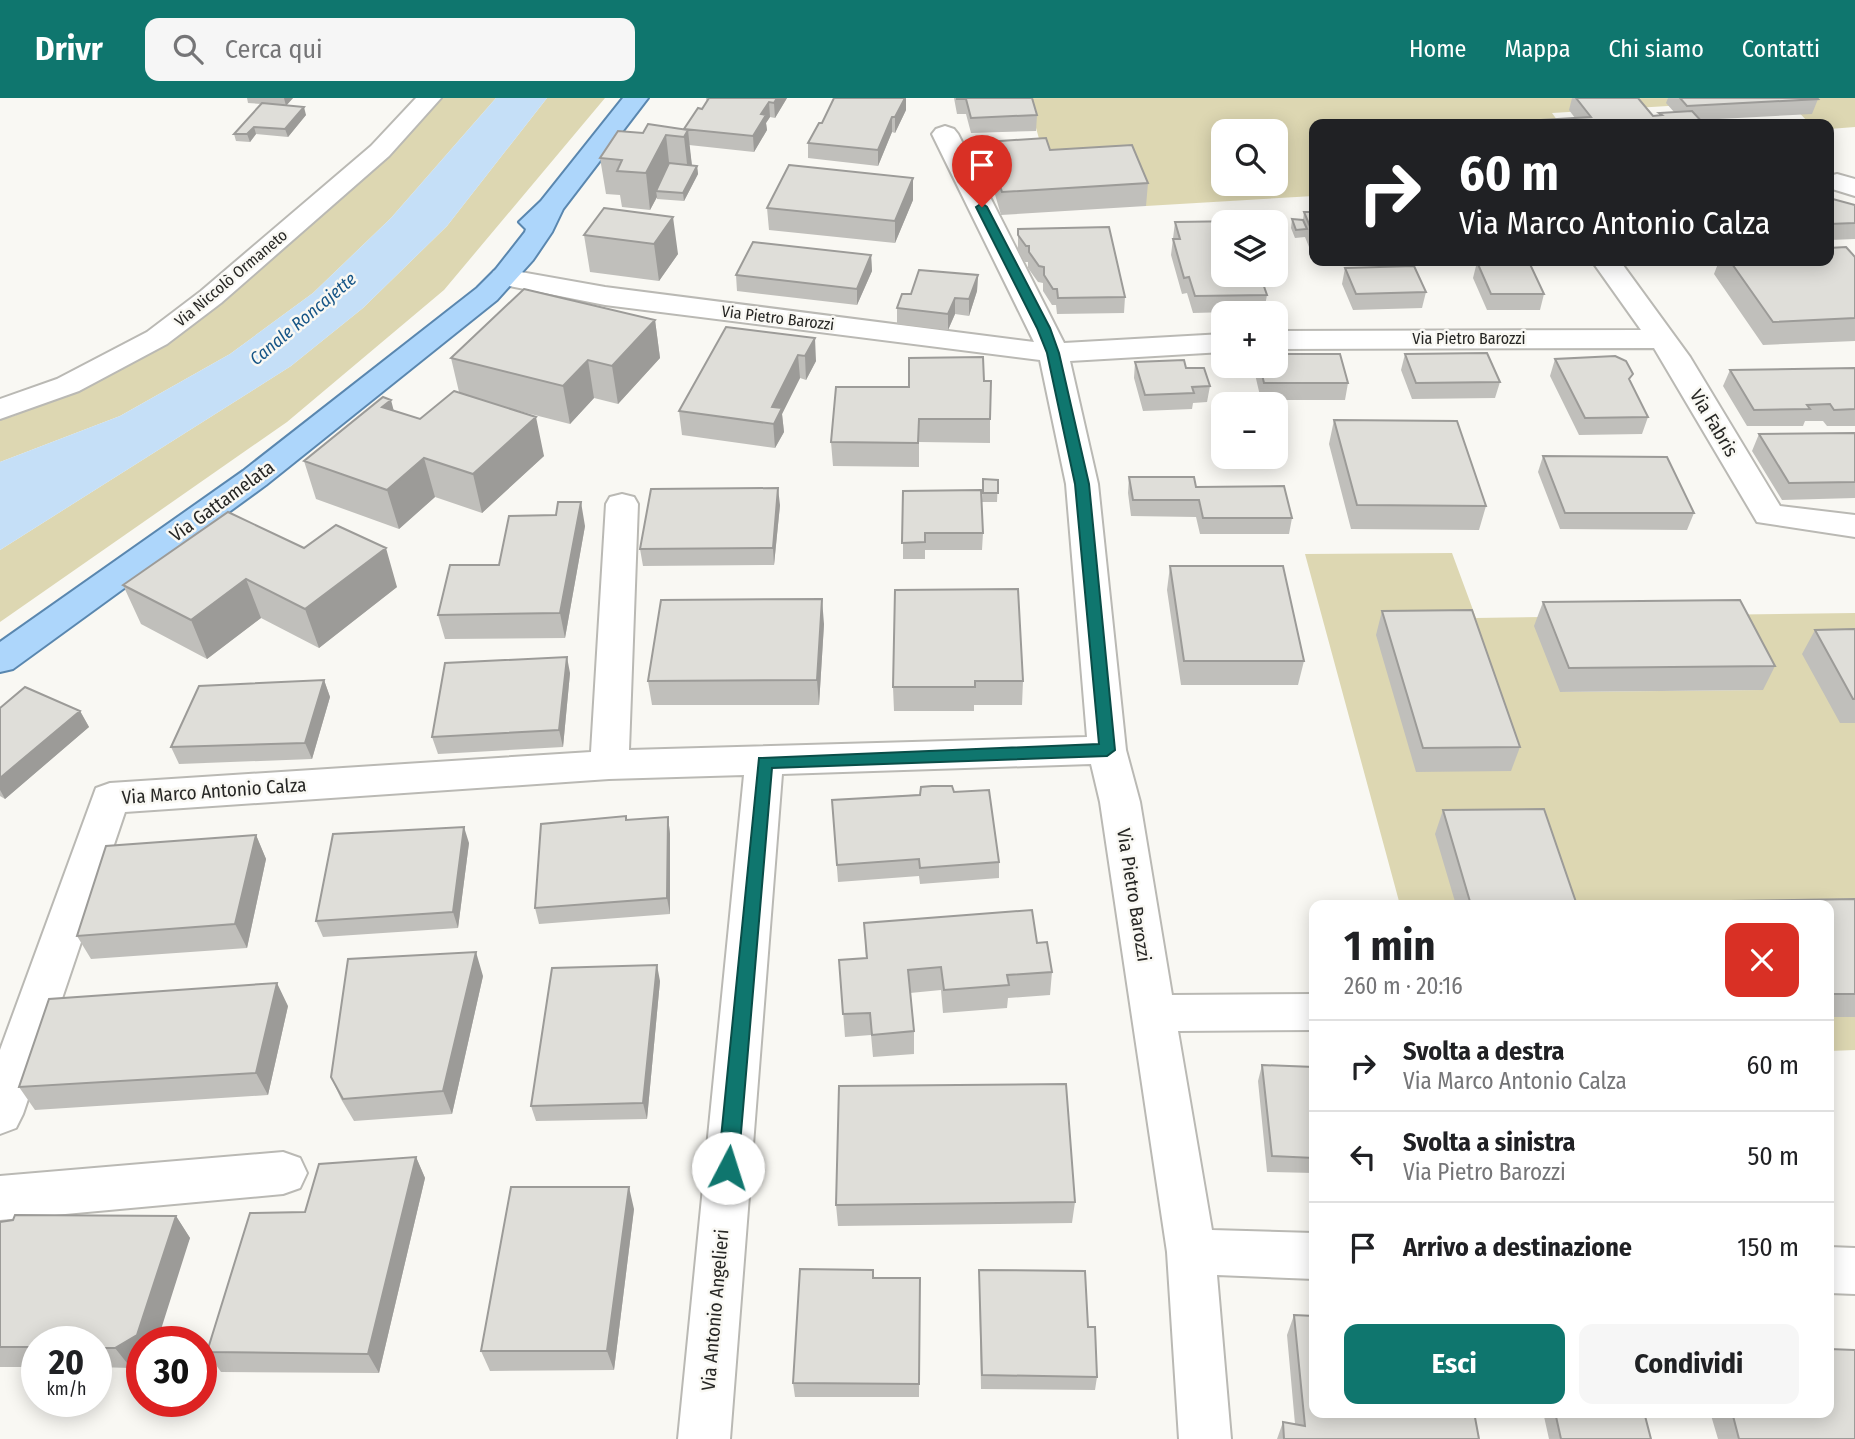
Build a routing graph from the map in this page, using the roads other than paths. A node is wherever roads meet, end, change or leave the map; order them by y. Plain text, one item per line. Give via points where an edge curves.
1 (429, 98) edge
2 (636, 98) edge
3 (945, 134) dead end
4 (550, 207) junction
5 (1610, 266) edge
6 (504, 277) junction
7 (437, 333) junction
8 (1662, 339) junction
9 (1288, 340) edge
10 (1211, 343) edge
11 (1053, 353) junction
12 (0, 410) edge
13 (622, 504) dead end
14 (1855, 526) edge
15 (0, 660) edge
16 (1107, 750) junction
17 (765, 762) junction
18 (609, 765) junction
19 (1309, 1012) edge
20 (1153, 1013) junction
21 (0, 1114) edge
22 (283, 1173) dead end
23 (0, 1198) edge
24 (1191, 1252) junction
25 (1309, 1256) edge
26 (1834, 1270) edge
27 (1855, 1271) edge
28 (704, 1439) edge
29 (1205, 1439) edge

1 - 12 street, Via Niccolò Ormaneto via 380,151 211,298 157,338 68,385
2 - 4 main road, Via Gattamelata
3 - 11 street, Via Pietro Barozzi
4 - 6 main road, Via Gattamelata via 541,232
4 - 7 main road, Via Gattamelata via 521,231 458,299
5 - 8 street, Via Fabris
6 - 7 main road, Via Gattamelata via 476,305
6 - 11 street, Via Pietro Barozzi via 606,296
7 - 15 main road, Via Gattamelata via 327,424
8 - 9 street, Via Pietro Barozzi
8 - 14 street, Via Fabris via 1769,515
10 - 11 street, Via Pietro Barozzi
11 - 16 street, Via Pietro Barozzi via 1082,484
13 - 18 street
16 - 17 street, Via Marco Antonio Calza
16 - 20 street, Via Pietro Barozzi via 1120,802
17 - 18 street, Via Marco Antonio Calza
17 - 28 street, Via Antonio Angelieri
18 - 21 street, Via Marco Antonio Calza via 110,798
19 - 20 street
20 - 24 street, Via Pietro Barozzi
22 - 23 street
24 - 25 street
24 - 29 street, Via Pietro Barozzi
26 - 27 street

